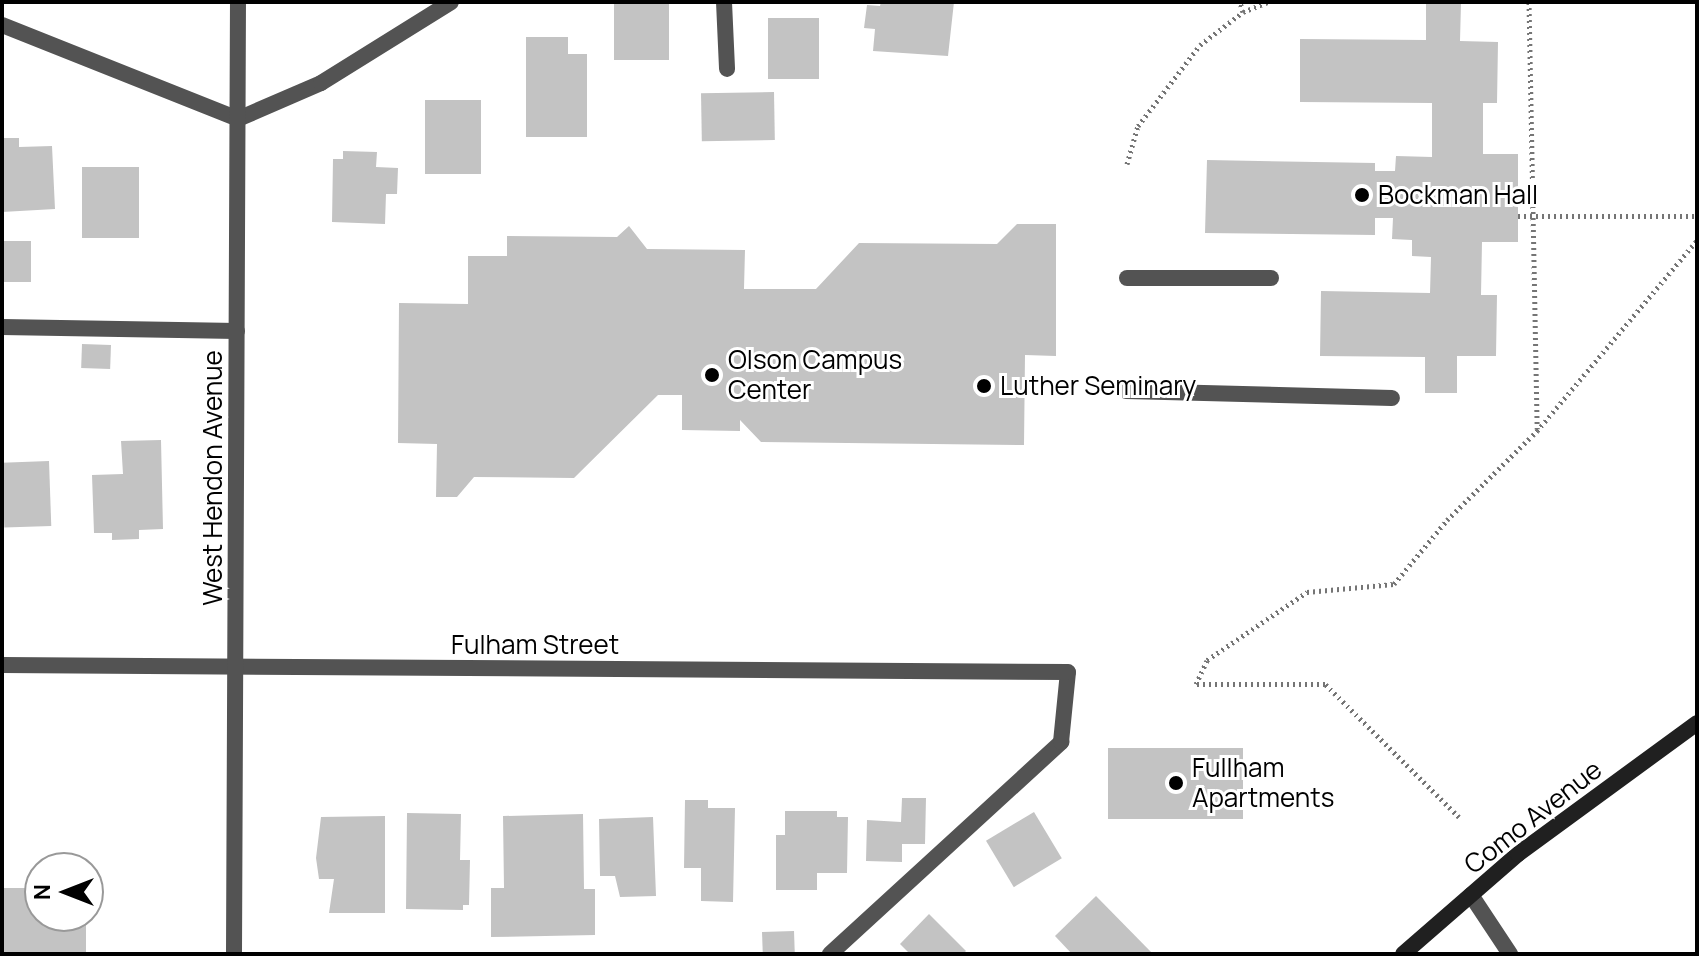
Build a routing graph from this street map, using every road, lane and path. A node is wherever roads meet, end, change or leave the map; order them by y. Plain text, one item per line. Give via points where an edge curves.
1 (238, 2) edge
2 (451, 2) edge
3 (724, 2) edge
4 (1240, 2) edge
5 (1268, 2) edge
6 (1529, 2) edge
7 (1243, 12) junction
8 (2, 25) edge
9 (727, 69) dead end
10 (238, 119) junction
11 (1127, 164) dead end
12 (1518, 216) dead end
13 (1532, 216) junction
14 (1697, 216) edge
15 (1697, 240) edge
16 (1127, 278) dead end
17 (1271, 278) dead end
18 (2, 327) edge
19 (237, 331) junction
20 (1126, 391) dead end
21 (1392, 398) dead end
22 (1537, 431) junction
23 (2, 665) edge
24 (236, 667) junction
25 (1697, 723) edge
26 (1459, 817) dead end
27 (1471, 895) junction
28 (234, 954) edge
29 (830, 954) edge
30 (1403, 954) edge
31 (1510, 954) edge

1 - 10 street, West Hendon Avenue
2 - 10 street via 321,83
3 - 9 street
4 - 7 path
5 - 7 path
6 - 13 path
7 - 11 path via 1200,45 1164,90 1138,126
8 - 10 street
10 - 19 street, West Hendon Avenue
12 - 13 path
13 - 14 path
13 - 22 path
15 - 22 path
16 - 17 street
18 - 19 street
19 - 24 street, West Hendon Avenue
20 - 21 street
22 - 26 path via 1447,520 1394,584 1307,592 1207,660 1196,684 1325,684
23 - 24 street, Fulham Street
24 - 28 street, West Hendon Avenue
24 - 29 street, Fulham Street via 1068,672 1061,742
25 - 27 main road, Como Avenue via 1518,854
27 - 30 main road, Como Avenue
27 - 31 street

